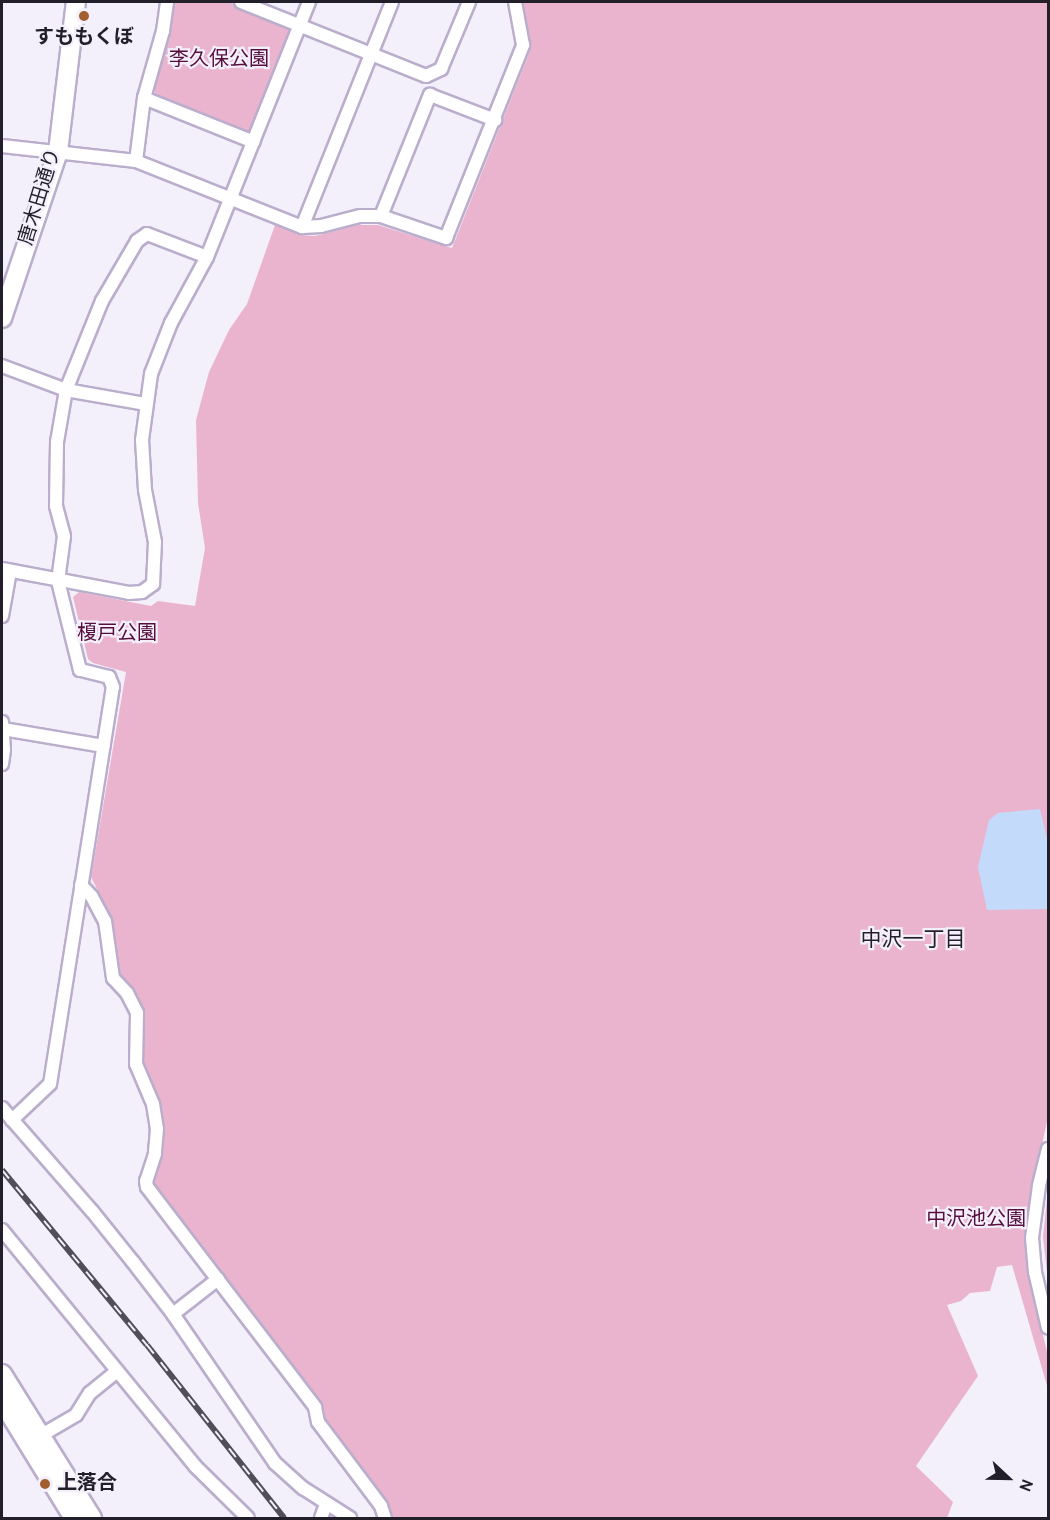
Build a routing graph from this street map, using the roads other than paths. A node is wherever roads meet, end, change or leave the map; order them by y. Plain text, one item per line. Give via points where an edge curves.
1 (76, 2) edge
2 (167, 2) edge
3 (241, 2) edge
4 (309, 2) edge
5 (392, 2) edge
6 (469, 2) edge
7 (515, 2) edge
8 (300, 25) junction
9 (371, 54) junction
10 (144, 98) junction
11 (495, 120) junction
12 (254, 141) junction
13 (2, 146) edge
14 (58, 152) junction
15 (136, 161) junction
16 (231, 200) junction
17 (381, 216) junction
18 (302, 227) junction
19 (207, 257) junction
20 (2, 318) edge
21 (2, 366) edge
22 (66, 390) junction
23 (145, 404) junction
24 (6, 570) edge
25 (58, 581) junction
26 (2, 616) edge
27 (2, 725) edge
28 (104, 746) junction
29 (2, 764) edge
30 (81, 885) junction
31 (2, 1108) edge
32 (12, 1120) junction
33 (1048, 1149) edge
34 (3, 1237) edge
35 (218, 1280) junction
36 (173, 1314) junction
37 (1048, 1328) edge
38 (117, 1371) junction
39 (2, 1374) edge
40 (2, 1401) edge
41 (40, 1436) junction
42 (326, 1504) junction
43 (74, 1518) edge
44 (92, 1518) edge
45 (248, 1518) edge
46 (321, 1518) edge
47 (350, 1518) edge
48 (385, 1518) edge

1 - 14 street, 唐木田通り
2 - 10 street
3 - 8 street
4 - 8 street
5 - 9 street
6 - 9 street via 441,69 426,76
7 - 11 street via 523,45
8 - 9 street
8 - 12 street
9 - 18 street
10 - 12 street
10 - 15 street
11 - 17 street via 446,238
11 - 17 street via 430,95
12 - 16 street
13 - 14 street
14 - 15 street
14 - 20 street, 唐木田通り
15 - 16 street
16 - 18 street
16 - 19 street
17 - 18 street
19 - 22 street via 147,234 137,242 102,301
19 - 23 street via 163,340
21 - 22 street
22 - 23 street
22 - 25 street via 57,442 56,506 64,536
23 - 25 street via 142,441 145,490 155,542 153,584 142,592 129,593
24 - 25 street
24 - 26 street
25 - 28 street via 80,670 110,677 113,687
27 - 28 street
27 - 29 street
28 - 30 street
30 - 32 street via 50,1084
30 - 35 street via 105,921 113,978 127,993 137,1013 136,1064 153,1104 157,1129 147,1187
31 - 32 street
32 - 36 street via 92,1210
33 - 37 street via 1032,1238
34 - 38 street
35 - 36 street
35 - 48 street via 315,1407 318,1422 381,1506
36 - 42 street via 269,1456 286,1475
38 - 41 street via 90,1393 76,1415
38 - 45 street via 195,1466
39 - 41 street
40 - 43 street
41 - 44 street
42 - 46 street
42 - 47 street

